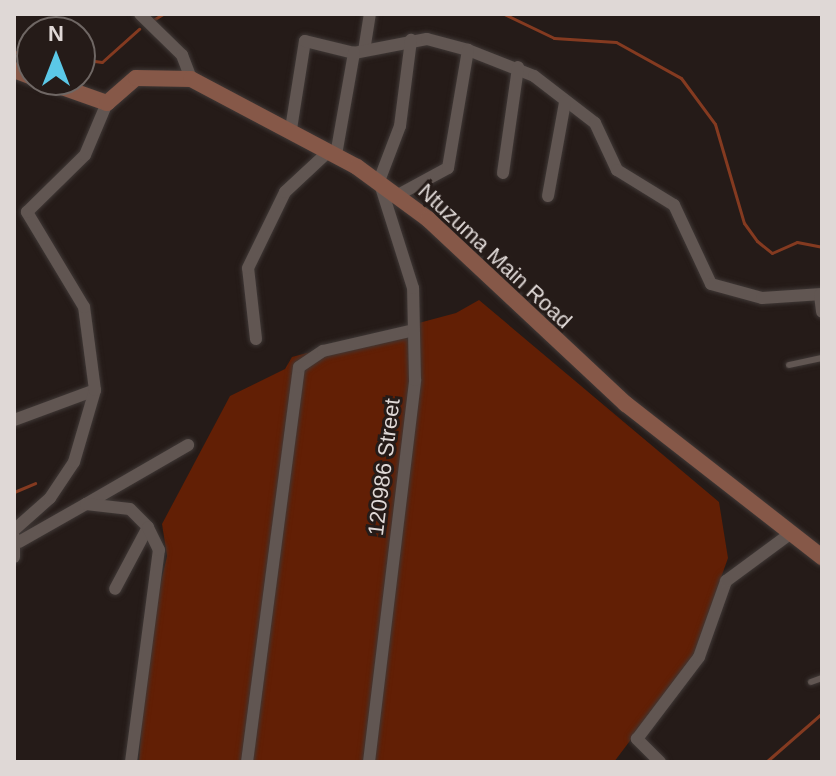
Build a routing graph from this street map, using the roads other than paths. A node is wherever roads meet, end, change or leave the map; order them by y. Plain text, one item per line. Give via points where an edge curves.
1 (140, 14) edge
2 (370, 14) edge
3 (411, 40) junction
4 (468, 50) junction
5 (359, 52) junction
6 (518, 67) junction
7 (191, 79) junction
8 (87, 96) edge
9 (565, 102) junction
10 (107, 103) junction
11 (291, 129) junction
12 (332, 153) junction
13 (503, 173) dead end
14 (379, 181) junction
15 (398, 195) junction
16 (548, 196) dead end
17 (14, 206) edge
18 (27, 212) junction
19 (821, 294) edge
20 (822, 312) edge
21 (414, 330) junction
22 (256, 339) dead end
23 (822, 358) edge
24 (789, 365) dead end
25 (95, 390) junction
26 (14, 420) edge
27 (188, 445) dead end
28 (86, 504) junction
29 (148, 527) junction
30 (791, 533) junction
31 (16, 536) edge
32 (14, 557) edge
33 (822, 557) edge
34 (115, 589) dead end
35 (822, 678) edge
36 (811, 682) dead end
37 (131, 762) edge
38 (247, 762) edge
39 (369, 762) edge
40 (660, 762) edge

1 - 7 street via 182,55
2 - 5 street
3 - 4 street
3 - 5 street
3 - 14 street via 400,126
4 - 6 street
4 - 15 street via 448,168
5 - 11 street via 309,40 301,45
5 - 12 street
6 - 9 street
6 - 13 street
7 - 10 main road, Ntuzuma Main Road via 136,78
7 - 11 main road, Ntuzuma Main Road
8 - 10 main road
9 - 16 street
9 - 19 street via 595,123 617,170 674,205 711,284 762,298
10 - 18 street via 85,155
11 - 12 main road, Ntuzuma Main Road
12 - 14 main road, Ntuzuma Main Road
12 - 22 street via 285,192 248,268
14 - 15 main road, Ntuzuma Main Road
14 - 21 street, 120986 Street via 410,274
15 - 30 main road, Ntuzuma Main Road via 626,404
17 - 18 street
18 - 25 street via 84,307
19 - 20 street
21 - 38 street via 323,351 299,367
21 - 39 street, 120986 Street via 415,380
23 - 24 lane
25 - 26 street
25 - 31 street via 74,462
27 - 28 street
28 - 29 street via 125,507
28 - 31 street
29 - 34 street
29 - 37 street via 159,550
30 - 33 main road, Ntuzuma Main Road
30 - 40 street via 726,581 703,649 637,739
31 - 32 street
35 - 36 lane

